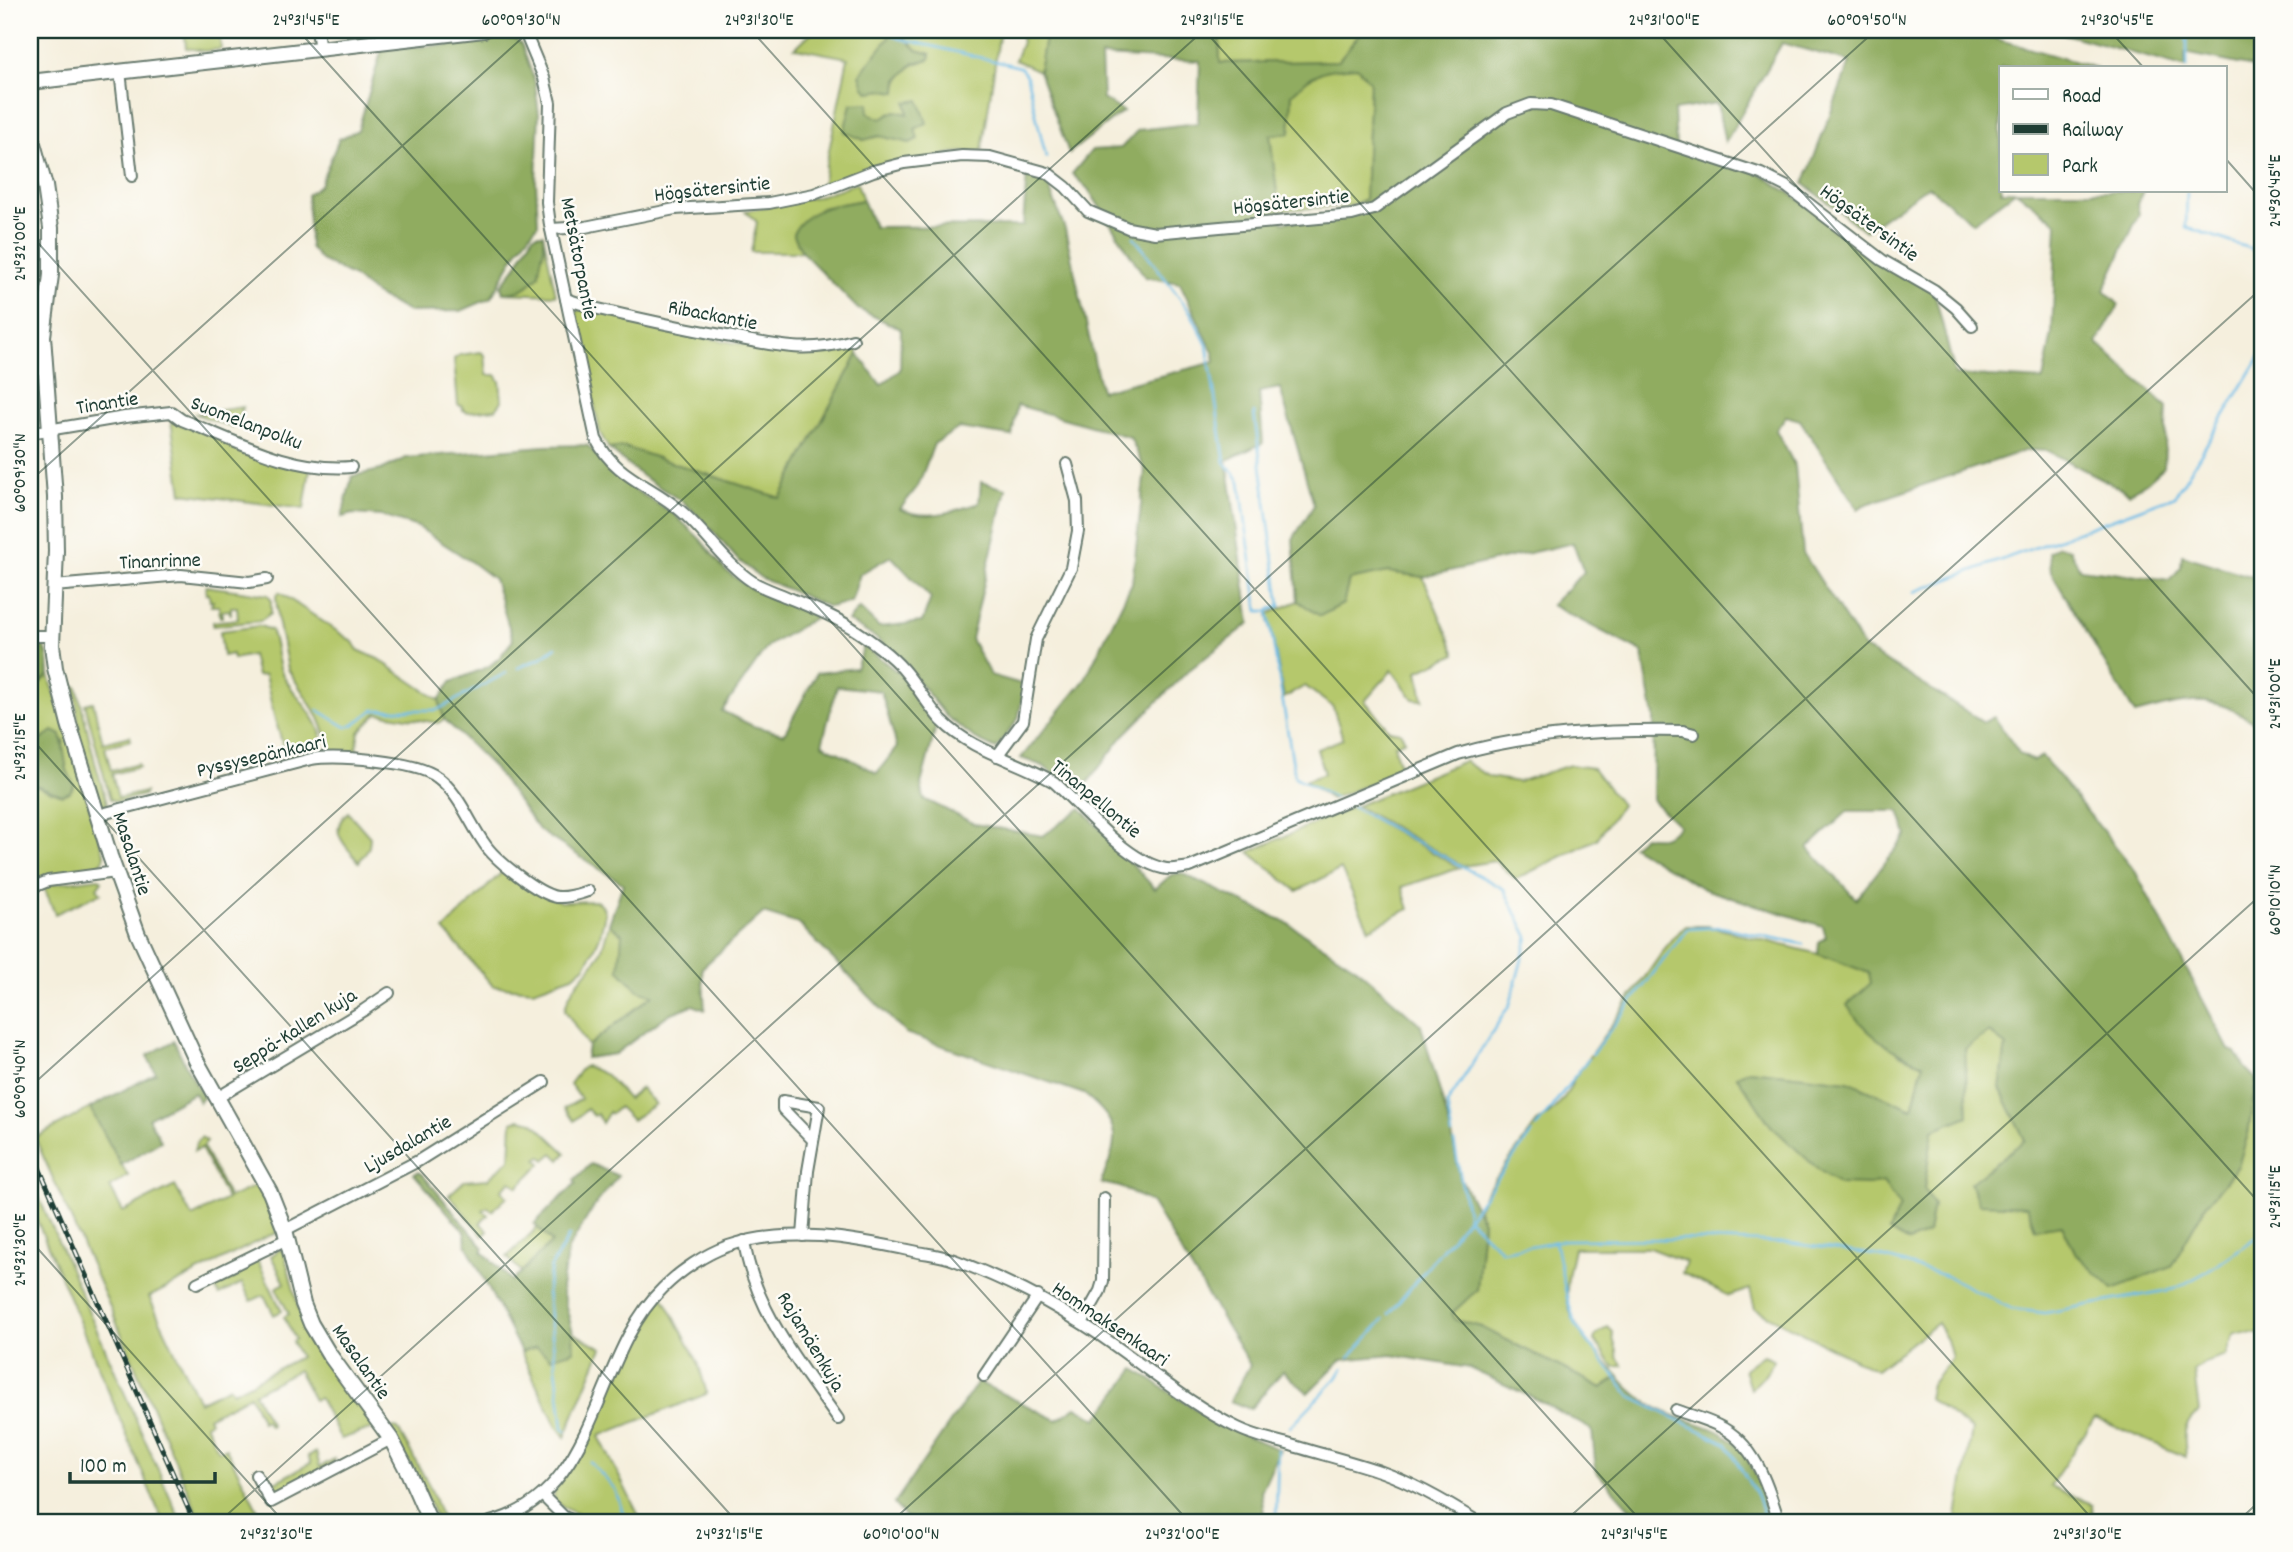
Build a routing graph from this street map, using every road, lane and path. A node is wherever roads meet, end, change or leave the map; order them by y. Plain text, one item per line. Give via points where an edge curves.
1 (317, 30) edge
2 (484, 30) edge
3 (524, 30) edge
4 (320, 50) junction
5 (120, 71) junction
6 (30, 82) edge
7 (30, 133) edge
8 (132, 176) dead end
9 (551, 229) junction
10 (566, 299) junction
11 (1972, 326) dead end
12 (853, 340) dead end
13 (171, 412) joint
14 (50, 431) junction
15 (30, 433) edge
16 (603, 452) joint
17 (1068, 464) dead end
18 (351, 467) dead end
19 (267, 579) dead end
20 (54, 586) junction
21 (30, 636) edge
22 (52, 636) junction
23 (1693, 734) dead end
24 (997, 756) junction
25 (98, 815) junction
26 (116, 872) junction
27 (31, 888) edge
28 (588, 891) dead end
29 (389, 993) dead end
30 (544, 1082) dead end
31 (217, 1098) junction
32 (813, 1140) dead end
33 (1104, 1198) dead end
34 (286, 1234) junction
35 (803, 1236) junction
36 (744, 1241) junction
37 (197, 1283) dead end
38 (1038, 1296) junction
39 (1082, 1323) junction
40 (984, 1376) dead end
41 (1676, 1410) dead end
42 (838, 1419) dead end
43 (391, 1439) junction
44 (256, 1475) dead end
45 (542, 1495) junction
46 (430, 1522) edge
47 (490, 1522) edge
48 (577, 1522) edge
49 (883, 1522) edge
50 (902, 1522) edge
51 (1478, 1522) edge
52 (1779, 1522) edge

1 - 4 street
2 - 4 street
3 - 9 street, Metsätorpantie via 550,103 547,202
4 - 5 street
5 - 6 street
5 - 8 street
7 - 14 street, Masalantie via 51,228 44,336
9 - 10 street, Metsätorpantie
9 - 11 street, Högsätersintie via 585,227 675,208 769,204 814,194 904,163 962,156 990,157 1048,173 1088,211 1128,228 1155,233 1352,215 1374,209 1507,113 1531,104 1551,105 1761,174 1787,187 1882,260 1934,290
10 - 12 street, Ribackantie via 769,345 829,347
10 - 16 street, Metsätorpantie via 596,439
13 - 14 street, Tinantie
13 - 18 street, Suomelanpolku via 286,461 323,468
14 - 15 street, Tinantie
14 - 20 street, Masalantie
16 - 24 street, Tinanpellontie via 635,482 679,509 730,565 755,583 837,619 874,643 906,672 942,720
17 - 24 street via 1077,501 1071,568 1036,639 1023,721
19 - 20 street, Tinanrinne via 249,582 181,575
20 - 22 street, Masalantie
21 - 22 street
22 - 25 street, Masalantie via 61,694
23 - 24 street, Tinanpellontie via 1612,732 1488,745 1174,870 1137,857 1054,782
25 - 26 street, Masalantie
25 - 28 street, Pyssysepänkaari via 311,759 340,757 393,765 425,770 437,777 492,854 541,890 555,897
26 - 27 street via 48,881
26 - 31 street, Masalantie via 162,989
29 - 31 street, Seppä-Kallen kuja
30 - 34 street, Ljusdalantie via 418,1161
31 - 34 street, Masalantie via 262,1175
32 - 35 street
33 - 39 street via 1104,1281
34 - 37 street, Ljusdalantie
34 - 43 street, Masalantie via 311,1324
35 - 36 street, Hommaksenkaari
35 - 38 street, Hommaksenkaari via 879,1243 951,1259
36 - 42 street, Rajamäenkuja via 751,1272 775,1327
36 - 45 street, Hommaksenkaari via 681,1273 638,1317 591,1423
38 - 39 street, Hommaksenkaari
38 - 40 street
39 - 51 street, Hommaksenkaari via 1180,1395 1240,1429 1384,1473
41 - 52 street via 1719,1426 1742,1441 1766,1479
43 - 44 street via 271,1502
43 - 46 street, Masalantie
45 - 47 street
45 - 48 street via 564,1517
49 - 50 street

